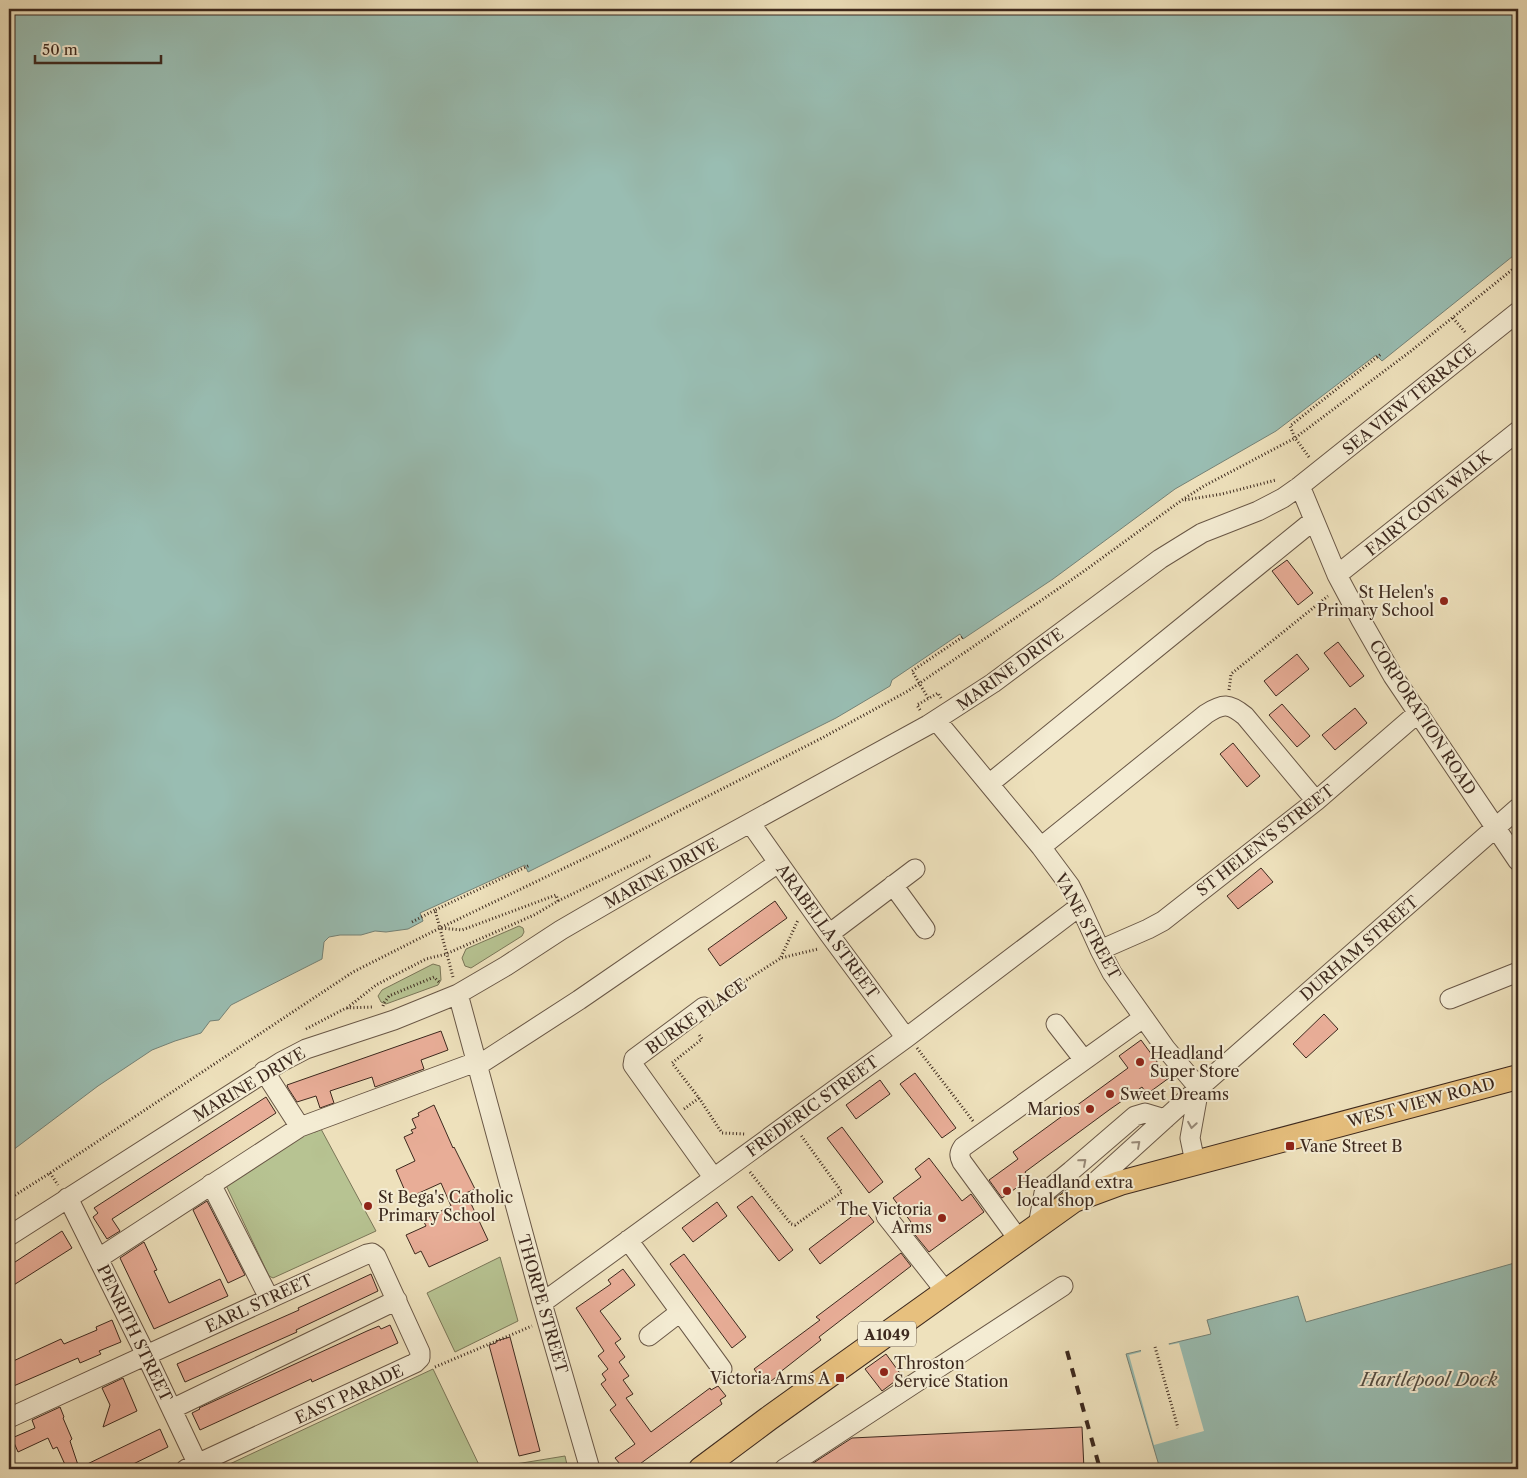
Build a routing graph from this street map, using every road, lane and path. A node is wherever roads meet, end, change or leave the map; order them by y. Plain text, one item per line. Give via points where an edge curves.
1 (1518, 266) edge
2 (1518, 312) edge
3 (1453, 318) junction
4 (1466, 334) dead end
5 (1381, 354) dead end
6 (1518, 431) edge
7 (1295, 438) junction
8 (1310, 458) dead end
9 (1300, 486) junction
10 (1182, 500) junction
11 (1314, 520) junction
12 (1340, 580) junction
13 (964, 636) dead end
14 (919, 683) junction
15 (938, 692) dead end
16 (928, 698) junction
17 (1227, 705) junction
18 (917, 706) dead end
19 (1418, 712) junction
20 (936, 720) junction
21 (989, 784) junction
22 (1316, 801) junction
23 (1518, 808) edge
24 (750, 824) junction
25 (1495, 828) junction
26 (1041, 847) junction
27 (660, 851) dead end
28 (1518, 861) edge
29 (778, 863) junction
30 (530, 865) dead end
31 (915, 870) dead end
32 (893, 886) junction
33 (558, 901) junction
34 (806, 902) junction
35 (1080, 906) junction
36 (435, 910) junction
37 (412, 922) dead end
38 (440, 928) junction
39 (925, 929) dead end
40 (833, 939) junction
41 (1100, 950) junction
42 (446, 954) junction
43 (781, 958) junction
44 (1518, 972) edge
45 (452, 988) junction
46 (1450, 999) dead end
47 (383, 1007) dead end
48 (346, 1008) dead end
49 (704, 1008) joint
50 (1143, 1018) junction
51 (688, 1020) junction
52 (1056, 1024) dead end
53 (909, 1040) junction
54 (1084, 1060) junction
55 (477, 1064) junction
56 (264, 1071) junction
57 (1518, 1077) edge
58 (1199, 1088) junction
59 (698, 1098) junction
60 (671, 1118) junction
61 (972, 1120) dead end
62 (1164, 1120) junction
63 (790, 1122) junction
64 (300, 1127) junction
65 (760, 1144) junction
66 (740, 1158) junction
67 (1195, 1162) junction
68 (713, 1178) junction
69 (211, 1184) junction
70 (67, 1198) junction
71 (9, 1199) edge
72 (1074, 1200) junction
73 (886, 1216) dead end
74 (1038, 1226) junction
75 (9, 1236) edge
76 (628, 1240) junction
77 (1019, 1240) junction
78 (372, 1253) joint
79 (99, 1258) junction
80 (1063, 1286) dead end
81 (946, 1292) junction
82 (269, 1298) junction
83 (397, 1300) junction
84 (542, 1303) junction
85 (680, 1312) junction
86 (537, 1324) dead end
87 (649, 1336) dead end
88 (1155, 1347) dead end
89 (146, 1355) junction
90 (435, 1367) dead end
91 (722, 1369) dead end
92 (172, 1409) junction
93 (9, 1418) edge
94 (1178, 1428) dead end
95 (194, 1467) edge
96 (590, 1469) edge
97 (701, 1469) edge
98 (784, 1469) edge

1 - 3 path
2 - 9 street, SEA VIEW TERRACE
3 - 4 path
3 - 7 path
5 - 7 path via 1290,426
6 - 12 street, FAIRY COVE WALK
7 - 8 path
7 - 10 path
9 - 10 path via 1281,479
9 - 11 street, CORPORATION ROAD
9 - 20 street, MARINE DRIVE via 1258,510 1202,533 1160,559 993,683
10 - 14 path
11 - 12 street, CORPORATION ROAD
11 - 21 street
12 - 17 path via 1231,674
12 - 19 street, CORPORATION ROAD via 1393,676
13 - 14 path via 912,671
14 - 16 path
14 - 38 path via 822,738
15 - 16 path
16 - 18 path
17 - 22 street via 1245,716
17 - 26 street via 1206,714
19 - 22 street, ST HELEN'S STREET
19 - 25 street, CORPORATION ROAD
20 - 21 street, VANE STREET
20 - 24 street, MARINE DRIVE
21 - 26 street, VANE STREET
22 - 41 street, ST HELEN'S STREET via 1163,921
23 - 25 street, DURHAM STREET
24 - 29 street, ARABELLA STREET
24 - 45 street, MARINE DRIVE via 561,930 506,966
25 - 28 street, CORPORATION ROAD
25 - 58 street, DURHAM STREET
26 - 35 street, VANE STREET via 1070,886
27 - 33 path
29 - 34 street, ARABELLA STREET
29 - 55 street via 579,1000
30 - 36 path
31 - 32 street
32 - 39 street
32 - 40 street
33 - 38 path via 556,895 462,930
33 - 42 path via 534,916
34 - 40 street, ARABELLA STREET
34 - 43 path
35 - 41 street, VANE STREET
35 - 53 street, FREDERIC STREET
36 - 37 path
36 - 38 path
38 - 42 path
38 - 71 path via 353,972
40 - 43 path, BURKE PLACE
40 - 53 street, ARABELLA STREET
41 - 50 street, VANE STREET
42 - 45 path
42 - 48 path via 426,959 376,985
43 - 49 path, BURKE PLACE
44 - 46 street
45 - 47 path via 434,977 389,996
45 - 55 street, THORPE STREET
45 - 56 street, MARINE DRIVE via 394,1020 306,1049
49 - 51 street, BURKE PLACE
50 - 54 street
50 - 58 street, VANE STREET
51 - 59 path via 702,1039 672,1063
51 - 60 street, BURKE PLACE via 634,1059 633,1065
52 - 54 street
53 - 61 path
53 - 63 street, FREDERIC STREET
54 - 77 street via 960,1152 959,1158
55 - 64 street
55 - 84 street, THORPE STREET
56 - 64 street
56 - 70 street, MARINE DRIVE
57 - 67 main road, WEST VIEW ROAD / A1049
58 - 62 street, DURHAM STREET
58 -> 67 street via 1190,1138
59 - 60 path
59 - 65 path via 722,1133 750,1134
60 - 68 street, BURKE PLACE
72 -> 62 street, DURHAM STREET
74 -> 62 street via 1044,1193 1135,1116 1145,1113
63 - 65 street, FREDERIC STREET
63 - 66 path via 842,1192 834,1198 795,1225 791,1224
64 - 69 street
65 - 66 street, FREDERIC STREET
66 - 68 street, FREDERIC STREET
67 - 72 main road, WEST VIEW ROAD / A1049
68 - 76 street, FREDERIC STREET
69 - 79 street
69 - 82 street
70 - 75 street, MARINE DRIVE
70 - 79 street, PENRITH STREET
72 - 74 main road, WEST VIEW ROAD / A1049
73 - 81 street
74 - 77 main road, WEST VIEW ROAD / A1049
76 - 84 street, FREDERIC STREET
76 - 85 street
77 - 81 main road, WEST VIEW ROAD / A1049
78 - 82 street, EARL STREET
78 - 83 street, EAST PARADE
79 - 89 street, PENRITH STREET
80 - 98 street
81 - 97 main road, WEST VIEW ROAD / A1049
82 - 89 street, EARL STREET
83 - 92 street
83 - 95 street, EAST PARADE via 420,1352 415,1364
84 - 96 street, THORPE STREET
85 - 87 street
85 - 91 street
86 - 90 path
88 - 94 path
89 - 92 street, PENRITH STREET
89 - 93 street, EARL STREET
92 - 95 street, PENRITH STREET

